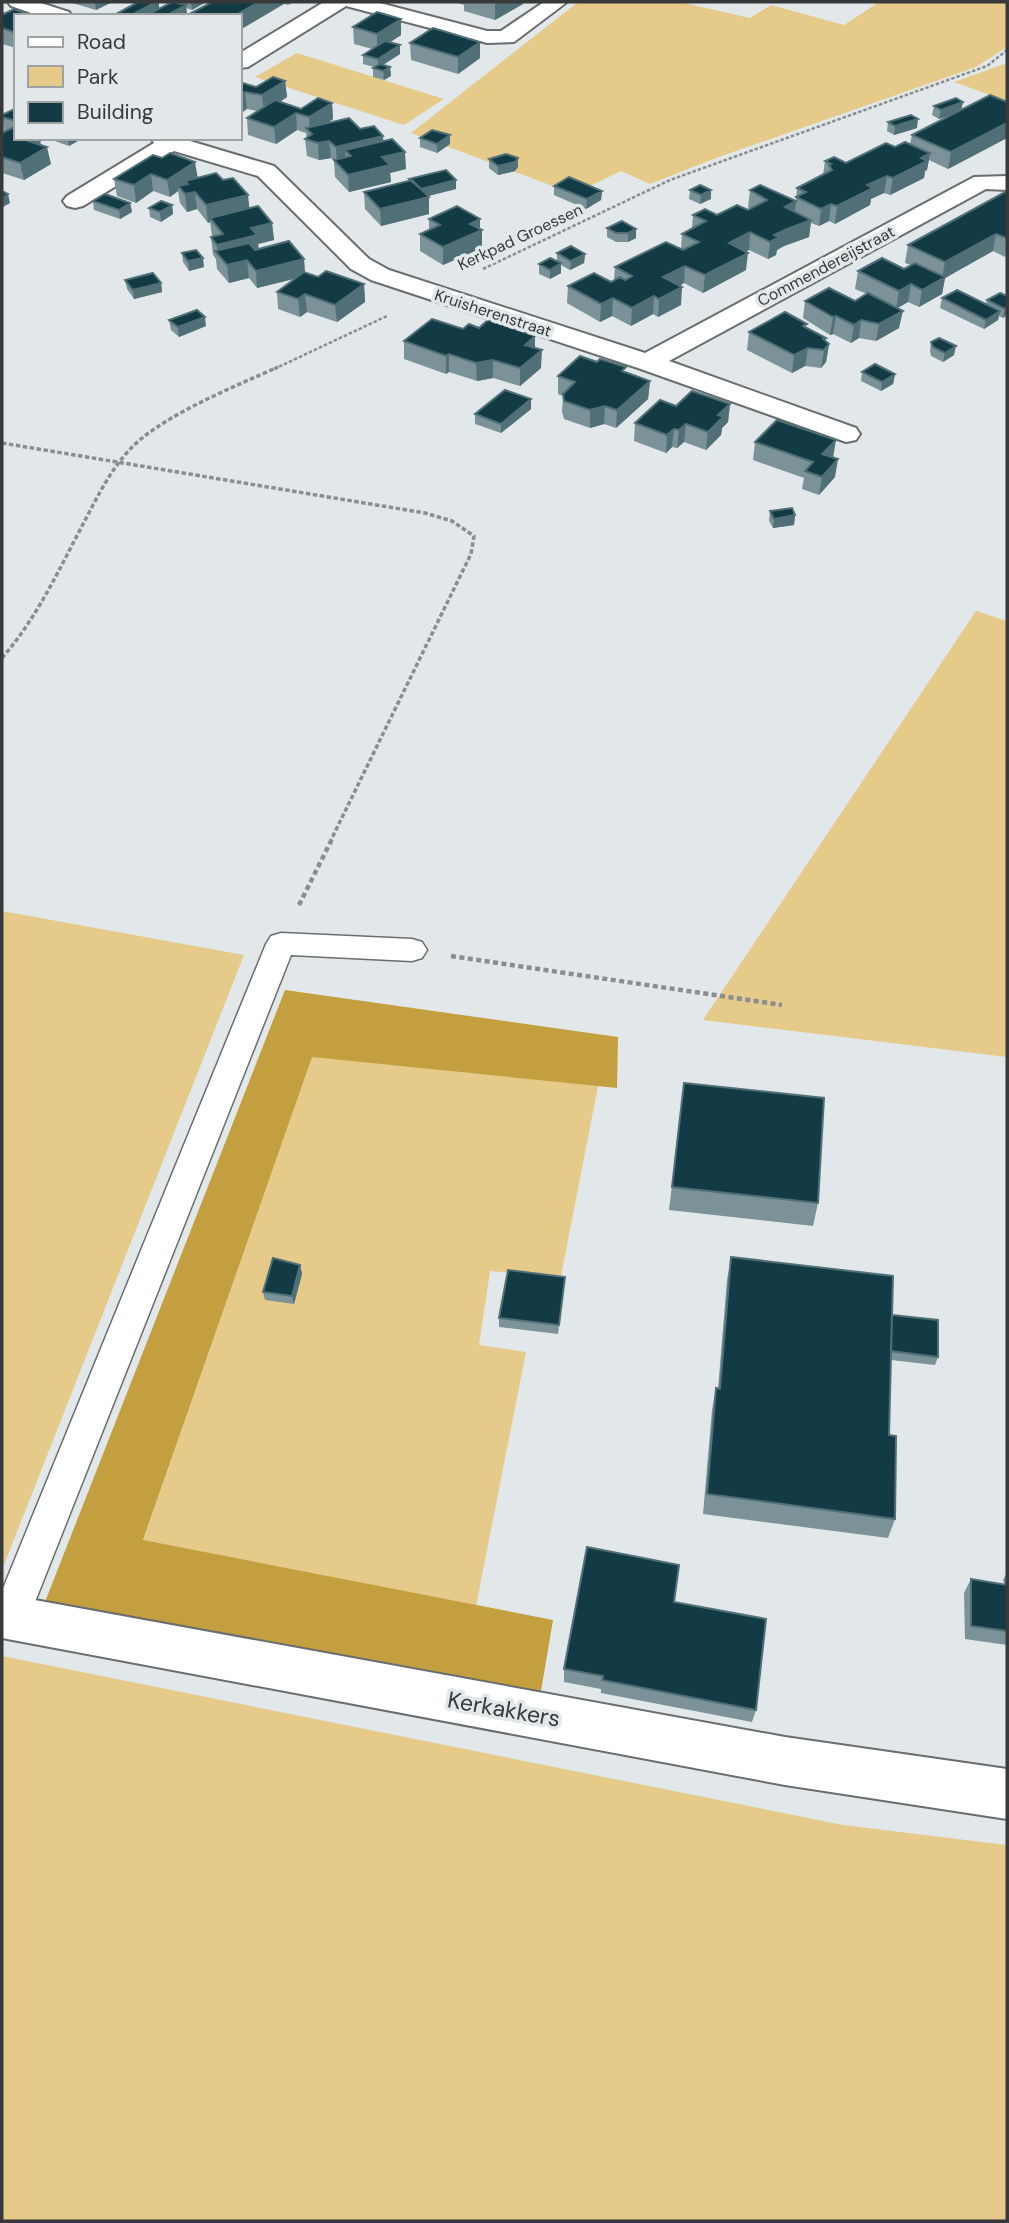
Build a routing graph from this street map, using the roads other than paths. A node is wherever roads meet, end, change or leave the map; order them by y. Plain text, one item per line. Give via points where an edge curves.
1 (11, 2) edge
2 (18, 2) edge
3 (338, 2) edge
4 (354, 2) edge
5 (557, 2) edge
6 (2, 6) edge
7 (56, 14) edge
8 (242, 61) edge
9 (166, 141) edge
10 (1007, 183) edge
11 (75, 201) dead end
12 (647, 362) junction
13 (846, 434) dead end
14 (412, 950) road end
15 (6, 1617) edge
16 (1007, 1794) edge

1 - 6 street
2 - 7 street
3 - 8 street
4 - 5 street via 487,37 506,37
9 - 11 street, Kruisherenstraat
9 - 12 street, Kruisherenstraat via 266,171 360,264 380,275
10 - 12 street, Commendereijstraat via 982,182
12 - 13 street, Kruisherenstraat
14 - 15 lane via 281,944
15 - 16 street, Kerkakkers via 785,1761

